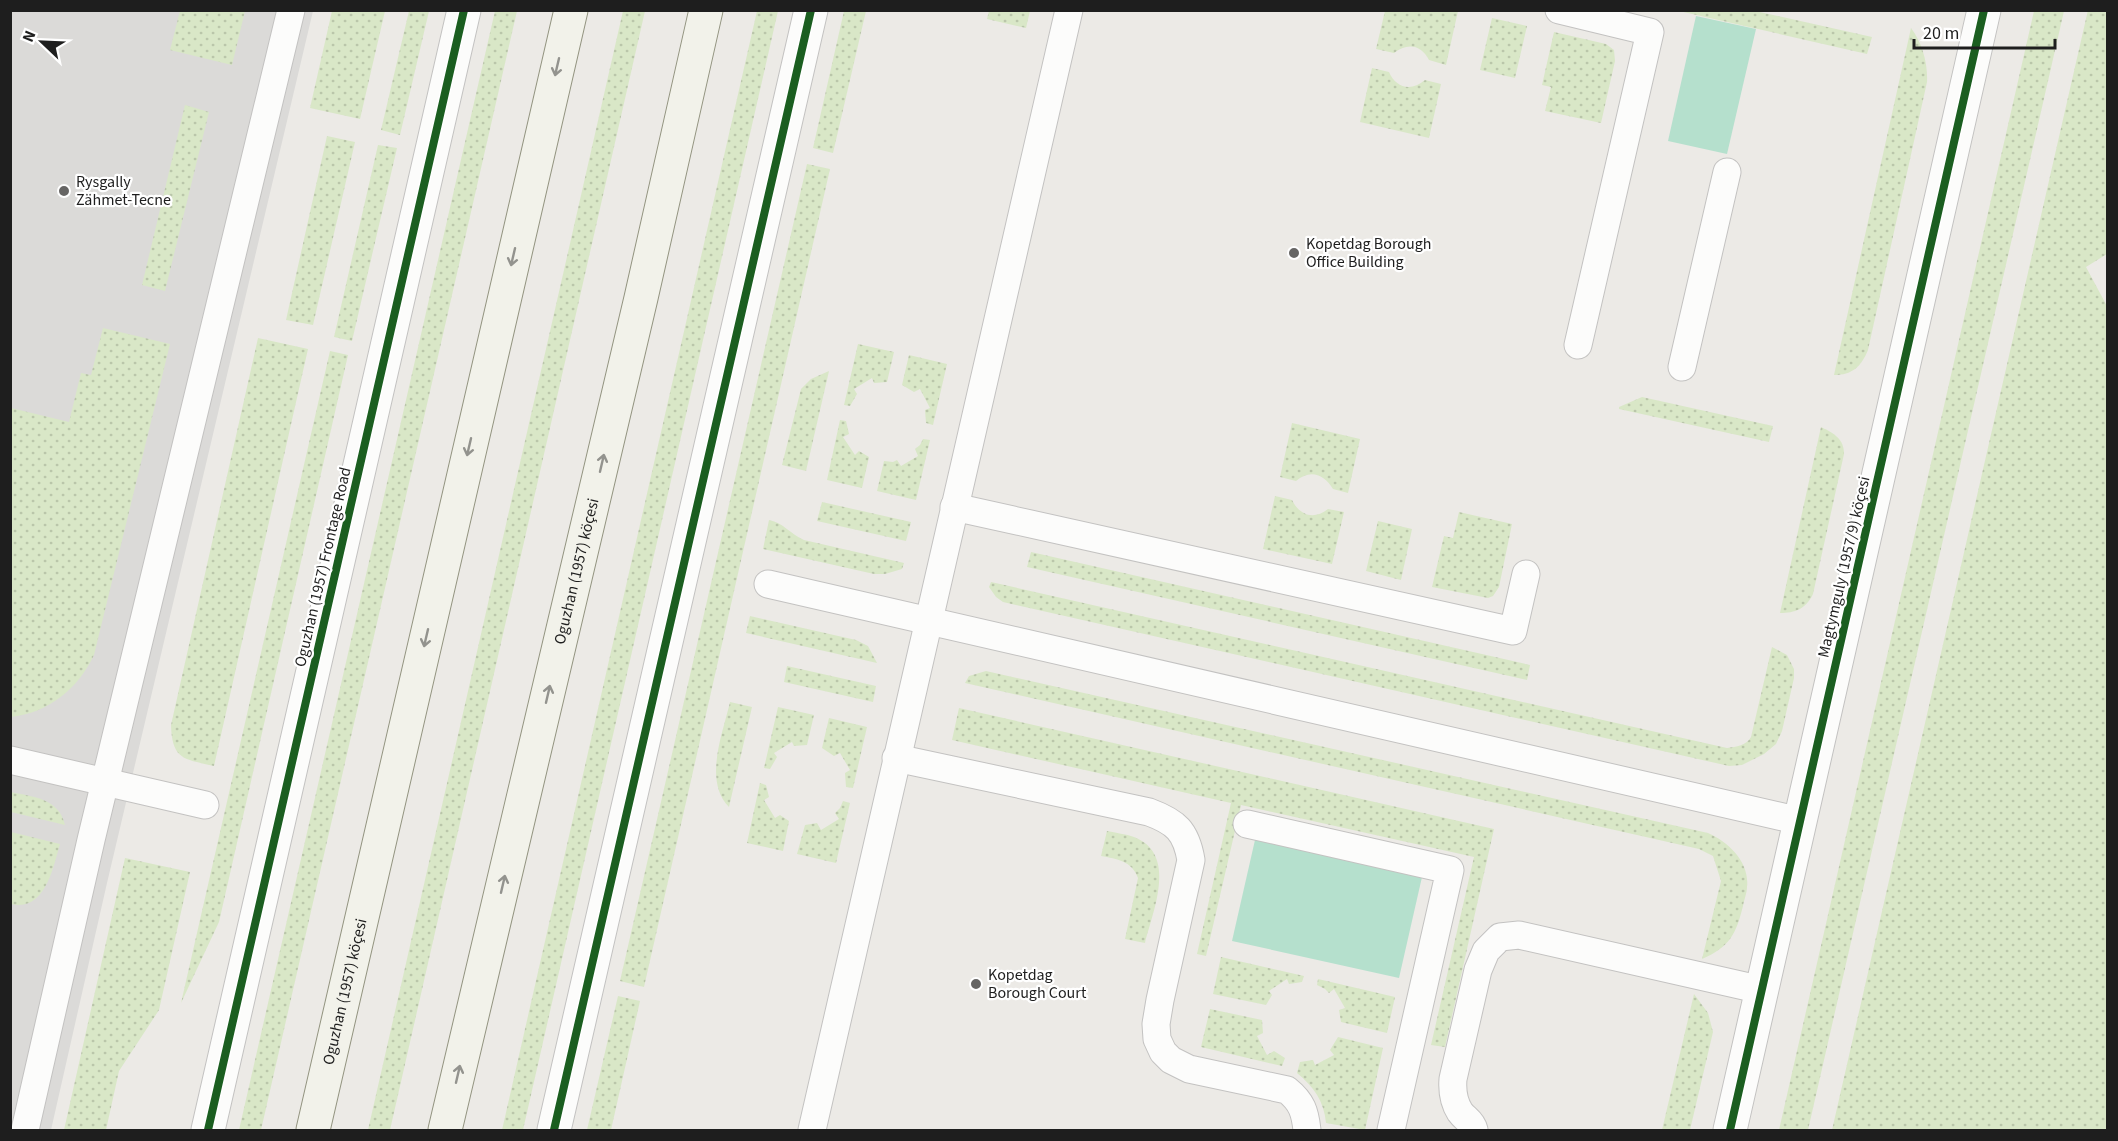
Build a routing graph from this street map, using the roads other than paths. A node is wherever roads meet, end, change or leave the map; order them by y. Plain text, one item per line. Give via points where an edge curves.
1 (291, 10) edge
2 (464, 10) edge
3 (571, 10) edge
4 (706, 10) edge
5 (811, 10) edge
6 (1069, 10) edge
7 (1559, 10) edge
8 (1984, 10) edge
9 (1727, 172) dead end
10 (1578, 345) dead end
11 (1682, 367) dead end
12 (954, 507) junction
13 (1526, 574) dead end
14 (768, 584) dead end
15 (928, 620) junction
16 (896, 758) junction
17 (10, 760) edge
18 (105, 781) junction
19 (205, 804) dead end
20 (1800, 821) junction
21 (1247, 824) dead end
22 (1762, 990) junction
23 (25, 1131) edge
24 (208, 1131) edge
25 (313, 1131) edge
26 (445, 1131) edge
27 (554, 1131) edge
28 (812, 1131) edge
29 (1307, 1131) edge
30 (1390, 1131) edge
31 (1474, 1131) edge
32 (1730, 1131) edge

1 - 18 lane
2 - 24 street, Oguzhan (1957) Frontage Road
3 -> 25 main road, Oguzhan (1957) köçesi
26 -> 4 main road, Oguzhan (1957) köçesi
5 - 27 street
6 - 12 lane
7 - 10 lane via 1650,32
8 - 20 street, Magtymguly (1957/9) köçesi
9 - 11 lane
12 - 13 lane via 1513,631
12 - 15 lane
14 - 15 lane
15 - 16 lane
15 - 20 lane
16 - 28 lane
16 - 29 lane via 1149,812 1179,828 1191,860 1158,1008 1157,1039 1171,1060 1189,1069 1287,1090 1305,1112
17 - 18 lane
18 - 19 lane
18 - 23 lane
20 - 22 street, Magtymguly (1957/9) köçesi
21 - 30 lane via 1450,870
22 - 31 lane via 1519,935 1500,937 1486,951 1478,970 1453,1079 1452,1096
22 - 32 street, Magtymguly (1957/9) köçesi

